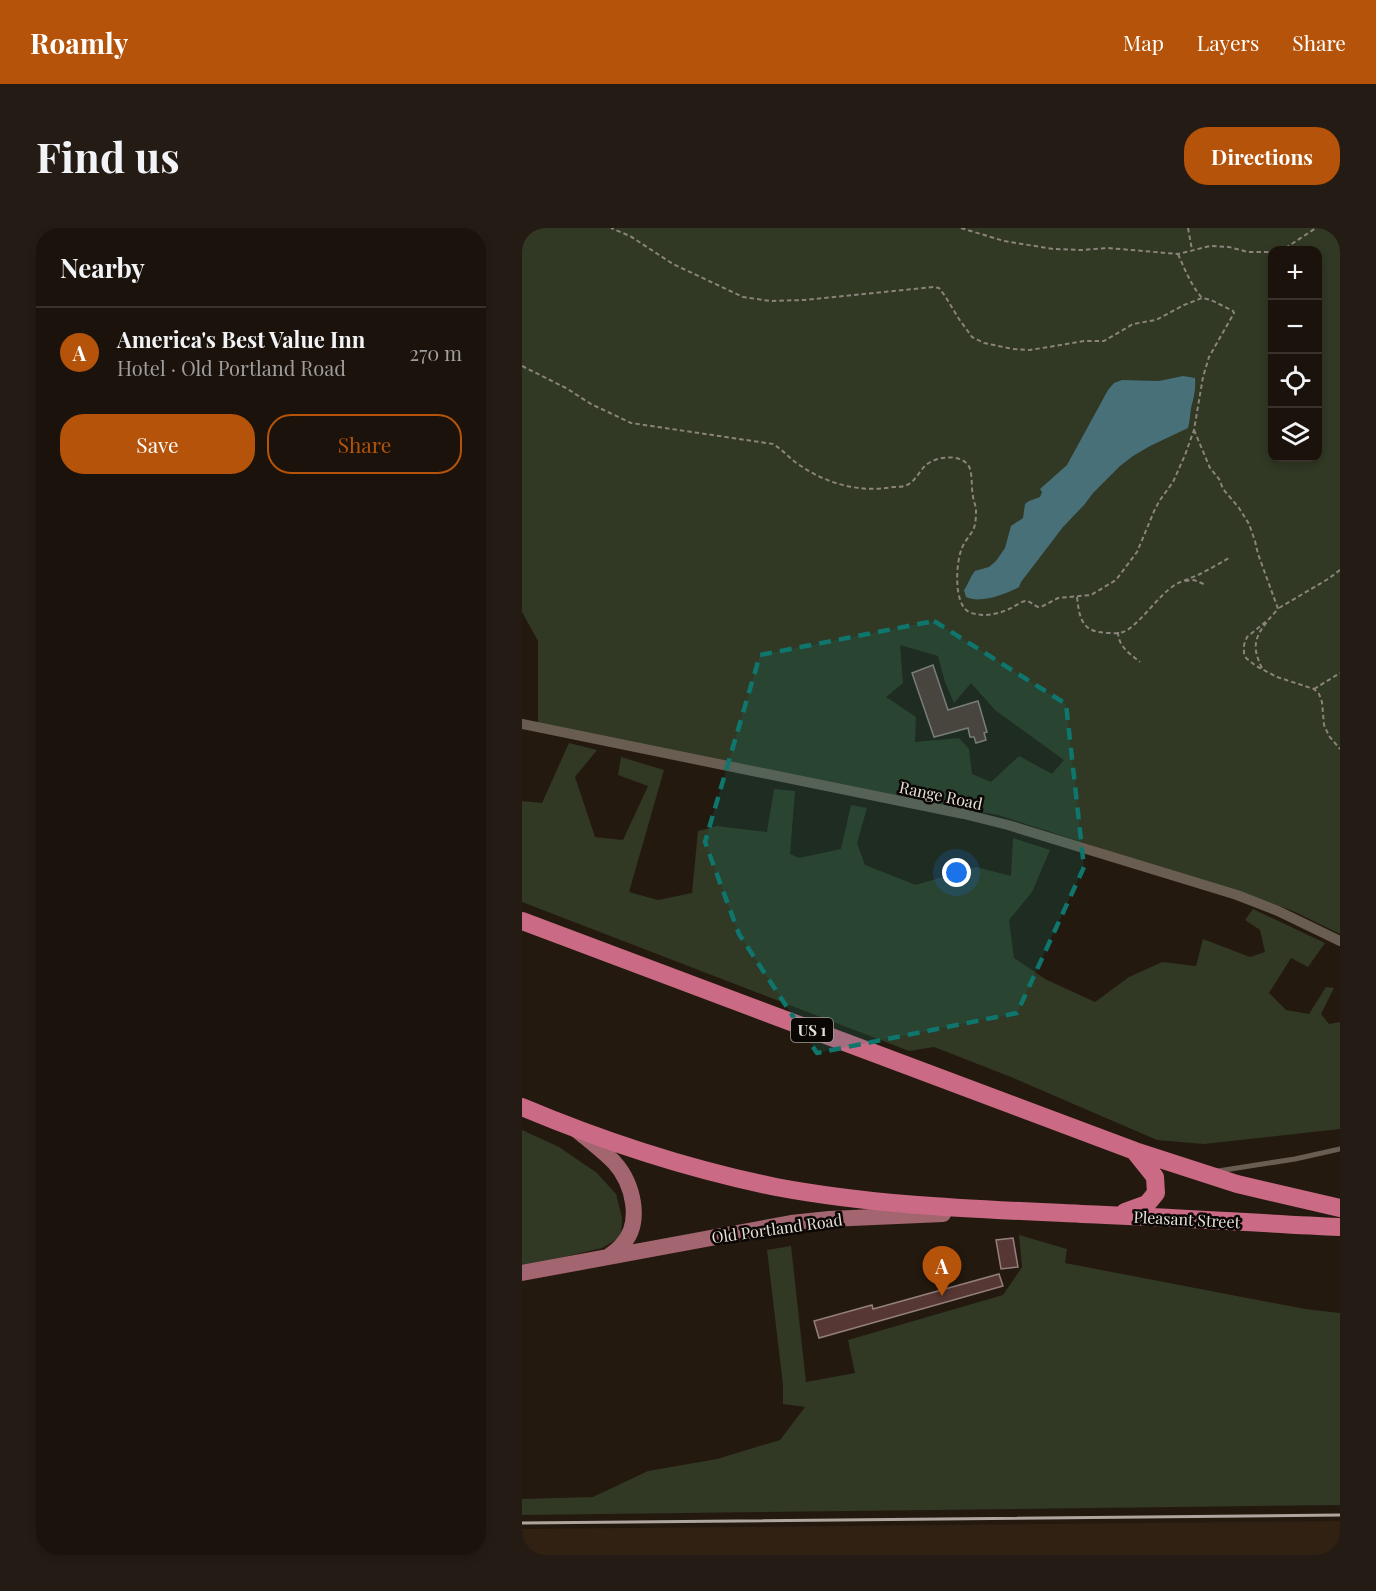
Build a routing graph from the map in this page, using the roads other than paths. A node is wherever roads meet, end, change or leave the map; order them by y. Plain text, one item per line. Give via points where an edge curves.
1 (522, 723) edge
2 (522, 921) edge
3 (1340, 941) edge
4 (522, 1107) edge
5 (576, 1130) junction
6 (1340, 1149) edge
7 (1135, 1151) junction
8 (1201, 1173) junction
9 (1340, 1208) edge
10 (1034, 1212) junction
11 (1108, 1215) junction
12 (1340, 1227) edge
13 (607, 1258) junction
14 (522, 1273) edge

1 - 3 street, Range Road via 1008,825 1237,895
2 - 7 highway, US 1
4 - 5 highway, Pleasant Street
5 - 10 highway, Pleasant Street via 667,1161 777,1187 898,1204
5 - 13 main road via 615,1163 632,1193 632,1227 622,1246
6 - 8 lane
7 - 8 highway, US 1
7 - 11 highway via 1155,1177 1156,1193 1142,1207
8 - 9 highway, US 1
10 - 11 highway, Pleasant Street
10 - 13 main road, Old Portland Road via 829,1219
11 - 12 highway, Pleasant Street
13 - 14 main road, Old Portland Road

